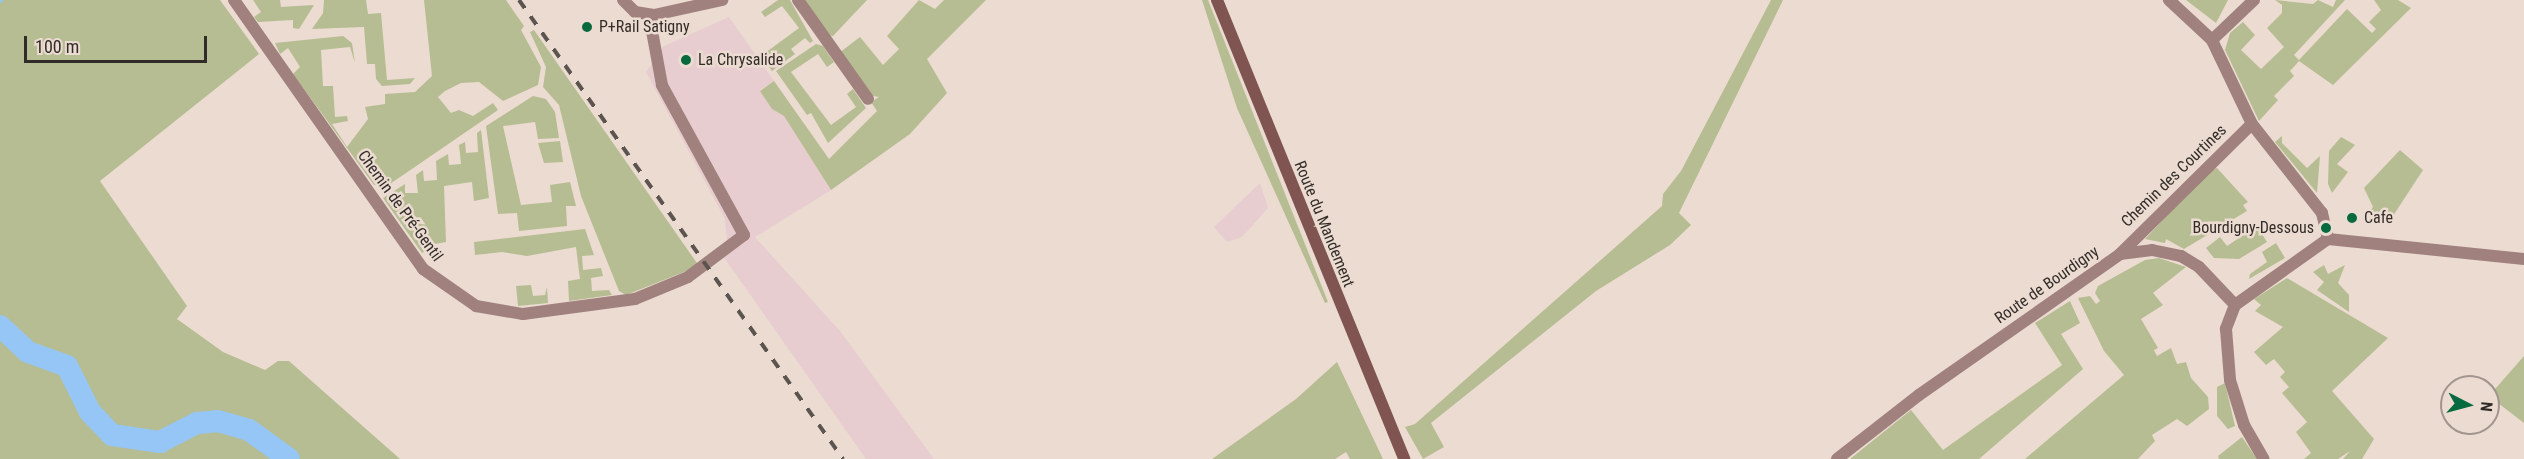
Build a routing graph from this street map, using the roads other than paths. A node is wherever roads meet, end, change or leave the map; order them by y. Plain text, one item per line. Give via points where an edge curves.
1 (234, 0) edge
2 (623, 0) edge
3 (722, 0) edge
4 (798, 0) edge
5 (1217, 0) edge
6 (2169, 0) edge
7 (2254, 0) edge
8 (649, 15) junction
9 (2212, 40) junction
10 (868, 99) dead end
11 (2252, 124) junction
12 (2328, 239) junction
13 (2120, 254) junction
14 (2524, 259) edge
15 (2235, 305) junction
16 (1404, 459) edge
17 (1837, 459) edge
18 (2264, 459) edge

1 - 8 street, Chemin de Pré-Gentil via 423,269 476,306 518,313 635,299 688,277 744,236 662,86
2 - 8 street via 635,12
3 - 8 street via 682,12
4 - 10 street
5 - 16 main road, Route du Mandement
6 - 9 street
7 - 9 street
9 - 11 street
11 - 12 street via 2322,213
11 - 13 street, Chemin des Courtines via 2137,232
12 - 14 street
12 - 15 street
13 - 15 street, Route de Bourdigny via 2152,250 2181,256 2199,267
13 - 17 street, Route de Bourdigny via 1919,395
15 - 18 street via 2226,329 2230,380 2244,425

